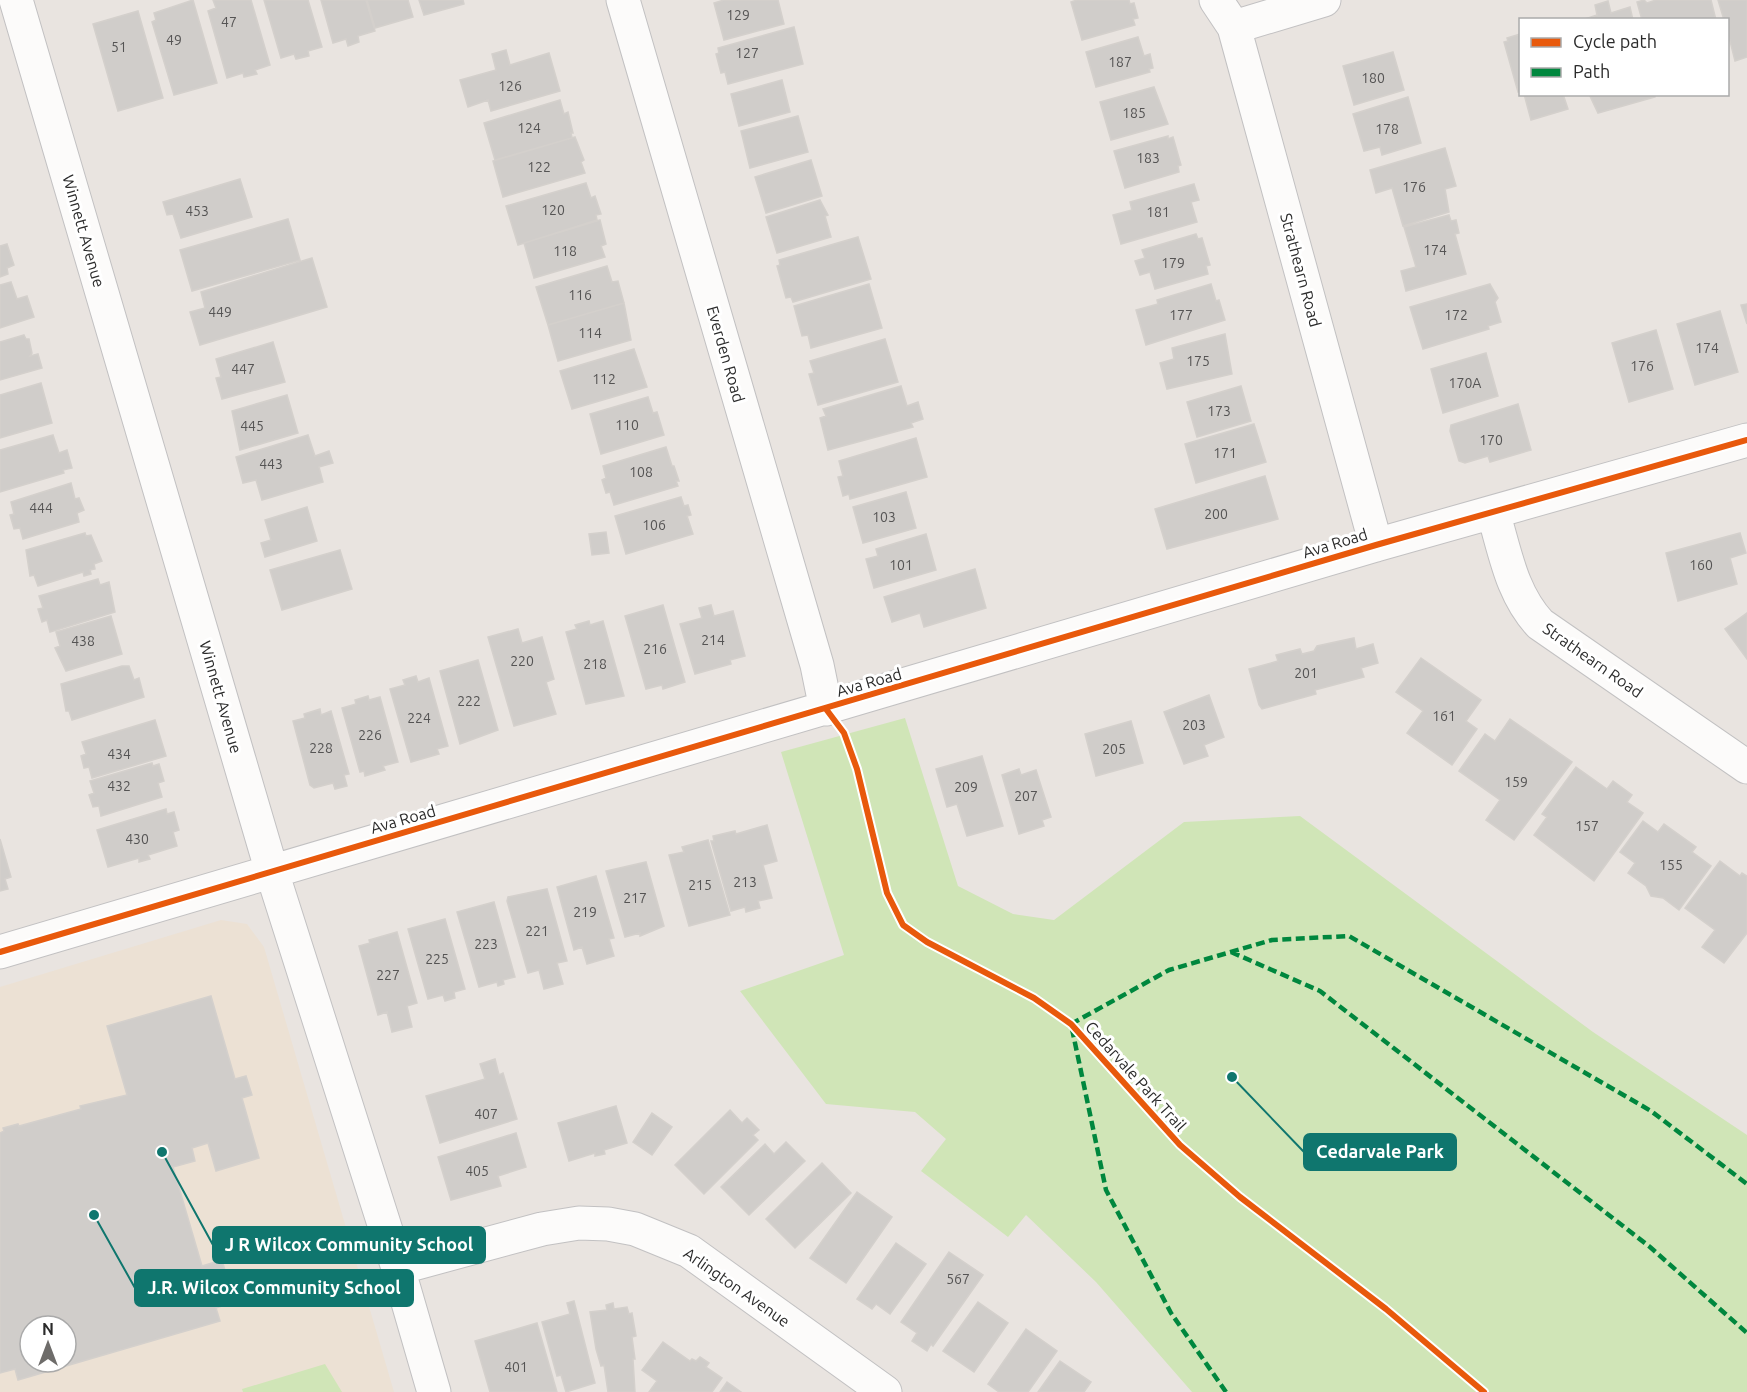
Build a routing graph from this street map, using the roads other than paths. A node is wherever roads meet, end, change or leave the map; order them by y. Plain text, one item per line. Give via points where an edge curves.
1 (16, 0) edge
2 (623, 0) edge
3 (1216, 0) edge
4 (1324, 0) edge
5 (1234, 27) junction
6 (1747, 440) edge
7 (1493, 512) junction
8 (1376, 544) junction
9 (826, 709) junction
10 (1747, 767) edge
11 (272, 872) junction
12 (0, 952) edge
13 (398, 1268) junction
14 (434, 1392) edge
15 (885, 1392) edge

1 - 11 street, Winnett Avenue
2 - 9 street, Everden Road via 817,665
3 - 5 street, Strathearn Road
4 - 5 street
5 - 8 street, Strathearn Road
6 - 7 street, Ava Road
7 - 8 street, Ava Road
7 - 10 street, Strathearn Road via 1517,593 1540,624
8 - 9 street, Ava Road
9 - 11 street, Ava Road
11 - 12 street, Ava Road
11 - 13 street, Winnett Avenue
13 - 14 street, Winnett Avenue
13 - 15 street, Arlington Avenue via 552,1227 598,1223 635,1229 689,1251

